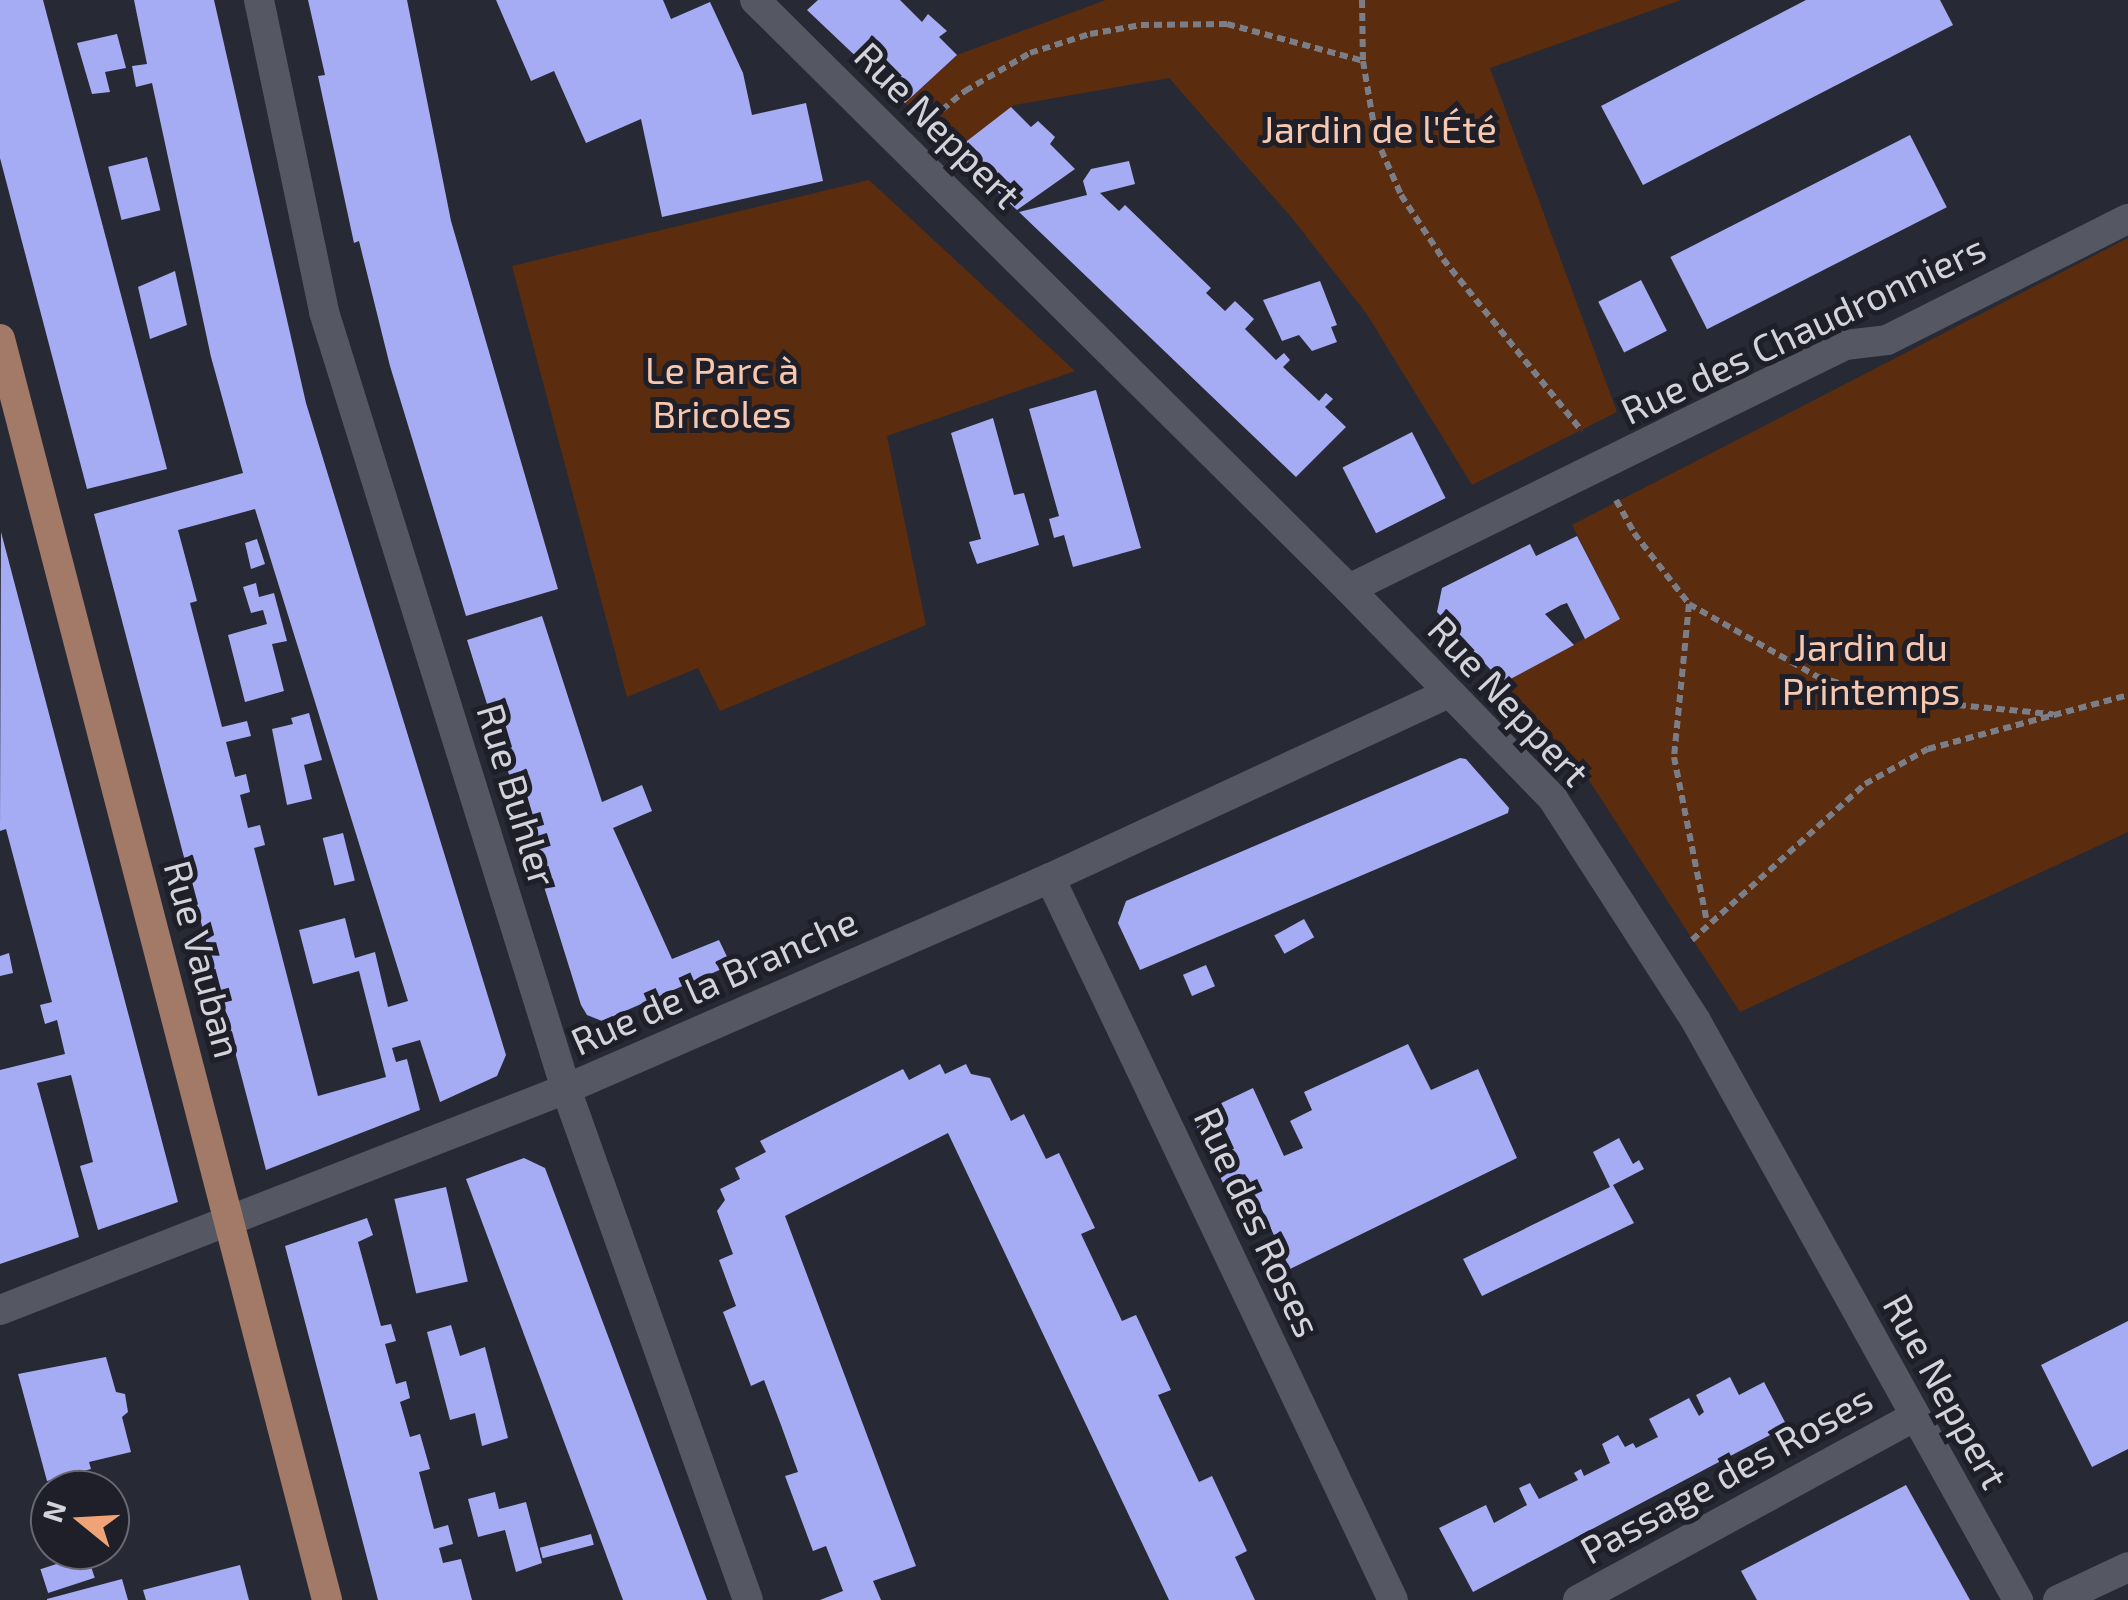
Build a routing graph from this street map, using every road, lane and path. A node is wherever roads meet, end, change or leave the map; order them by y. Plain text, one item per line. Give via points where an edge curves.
1 (258, 0) edge
2 (755, 0) edge
3 (1362, 0) edge
4 (1363, 61) junction
5 (904, 147) junction
6 (2128, 219) edge
7 (0, 339) edge
8 (1602, 466) junction
9 (1349, 589) junction
10 (1689, 604) junction
11 (1447, 694) junction
12 (2128, 695) edge
13 (2053, 714) junction
14 (1050, 878) junction
15 (1707, 922) junction
16 (1692, 940) dead end
17 (566, 1089) junction
18 (230, 1222) junction
19 (0, 1310) edge
20 (1914, 1417) junction
21 (2128, 1567) edge
22 (327, 1600) edge
23 (748, 1600) edge
24 (1393, 1600) edge
25 (1578, 1600) edge
26 (2018, 1600) edge
27 (2058, 1600) edge

1 - 17 street, Rue Buhler via 324,312
2 - 5 street, Rue Neppert
3 - 4 path
4 - 5 path via 1227,24 1107,31 1030,54 964,91
4 - 8 path via 1376,138 1400,195
5 - 9 street, Rue Neppert
6 - 8 street, Rue des Chaudronniers via 1887,340 1845,345
7 - 18 main road, Rue Vauban
8 - 9 street, Rue des Chaudronniers
8 - 10 path via 1634,533
9 - 11 street, Rue Neppert
10 - 13 path via 1818,677 1894,699
10 - 15 path via 1674,757
11 - 14 street, Rue de la Branche
11 - 20 street, Rue Neppert via 1554,799 1696,1021
12 - 13 path
13 - 15 path via 1928,749 1865,784
14 - 17 street, Rue de la Branche
14 - 24 street, Rue des Roses
15 - 16 path
17 - 18 street, Rue de la Branche
17 - 23 street, Rue Buhler
18 - 19 street, Rue de la Branche
18 - 22 main road, Rue Vauban
20 - 25 street, Passage des Roses
20 - 26 street, Rue Neppert
21 - 27 street

